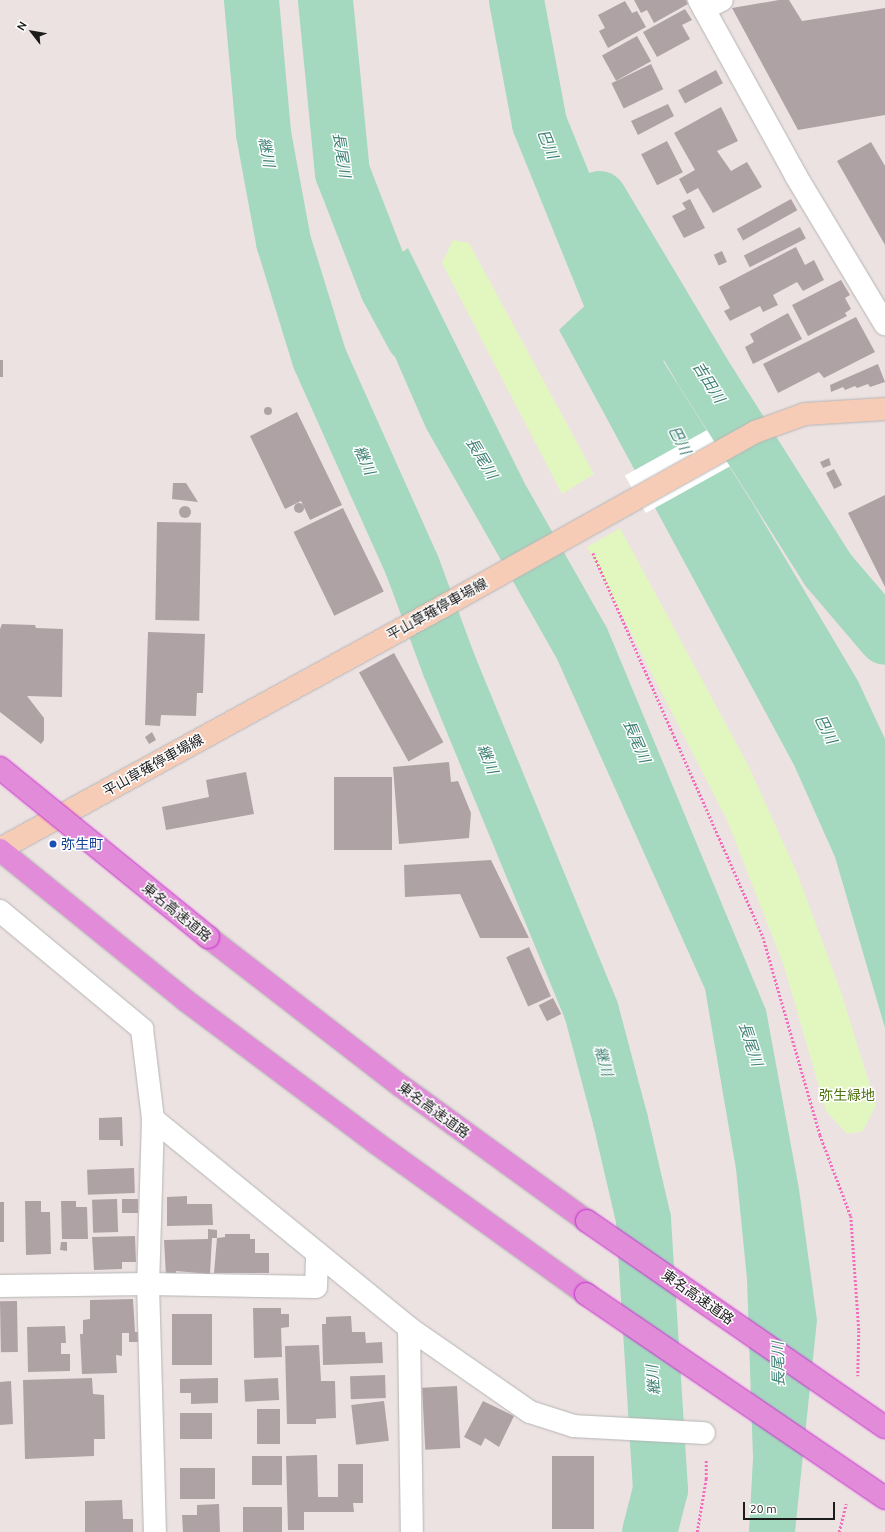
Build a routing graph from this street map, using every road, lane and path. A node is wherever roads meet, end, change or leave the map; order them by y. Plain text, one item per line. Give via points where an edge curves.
1 (708, 3) edge
2 (885, 324) edge
3 (885, 409) edge
4 (576, 532) junction
5 (0, 768) edge
6 (0, 849) edge
7 (0, 911) edge
8 (153, 1119) junction
9 (316, 1252) junction
10 (148, 1284) junction
11 (0, 1286) edge
12 (409, 1328) junction
13 (858, 1378) dead end
14 (885, 1427) edge
15 (704, 1433) joint
16 (885, 1498) edge
17 (847, 1501) dead end
18 (155, 1532) edge
19 (412, 1532) edge
20 (697, 1532) edge
21 (839, 1532) edge

1 - 2 street via 796,176
3 - 4 main road, 平山草薙停車場線 via 805,414 755,432
4 - 6 main road, 平山草薙停車場線
4 - 13 path via 763,937 820,1135 851,1216 859,1331
5 - 14 highway, 東名高速道路, bridge via 208,937 401,1086 587,1221
6 - 16 highway, bridge via 185,1000 376,1143 586,1294
7 - 8 street via 142,1028
8 - 9 street
8 - 10 street
9 - 10 street via 316,1287
9 - 12 street
10 - 11 street
10 - 18 street
12 - 15 street via 530,1412 574,1426
12 - 19 street
15 - 20 path via 706,1480
17 - 21 path

